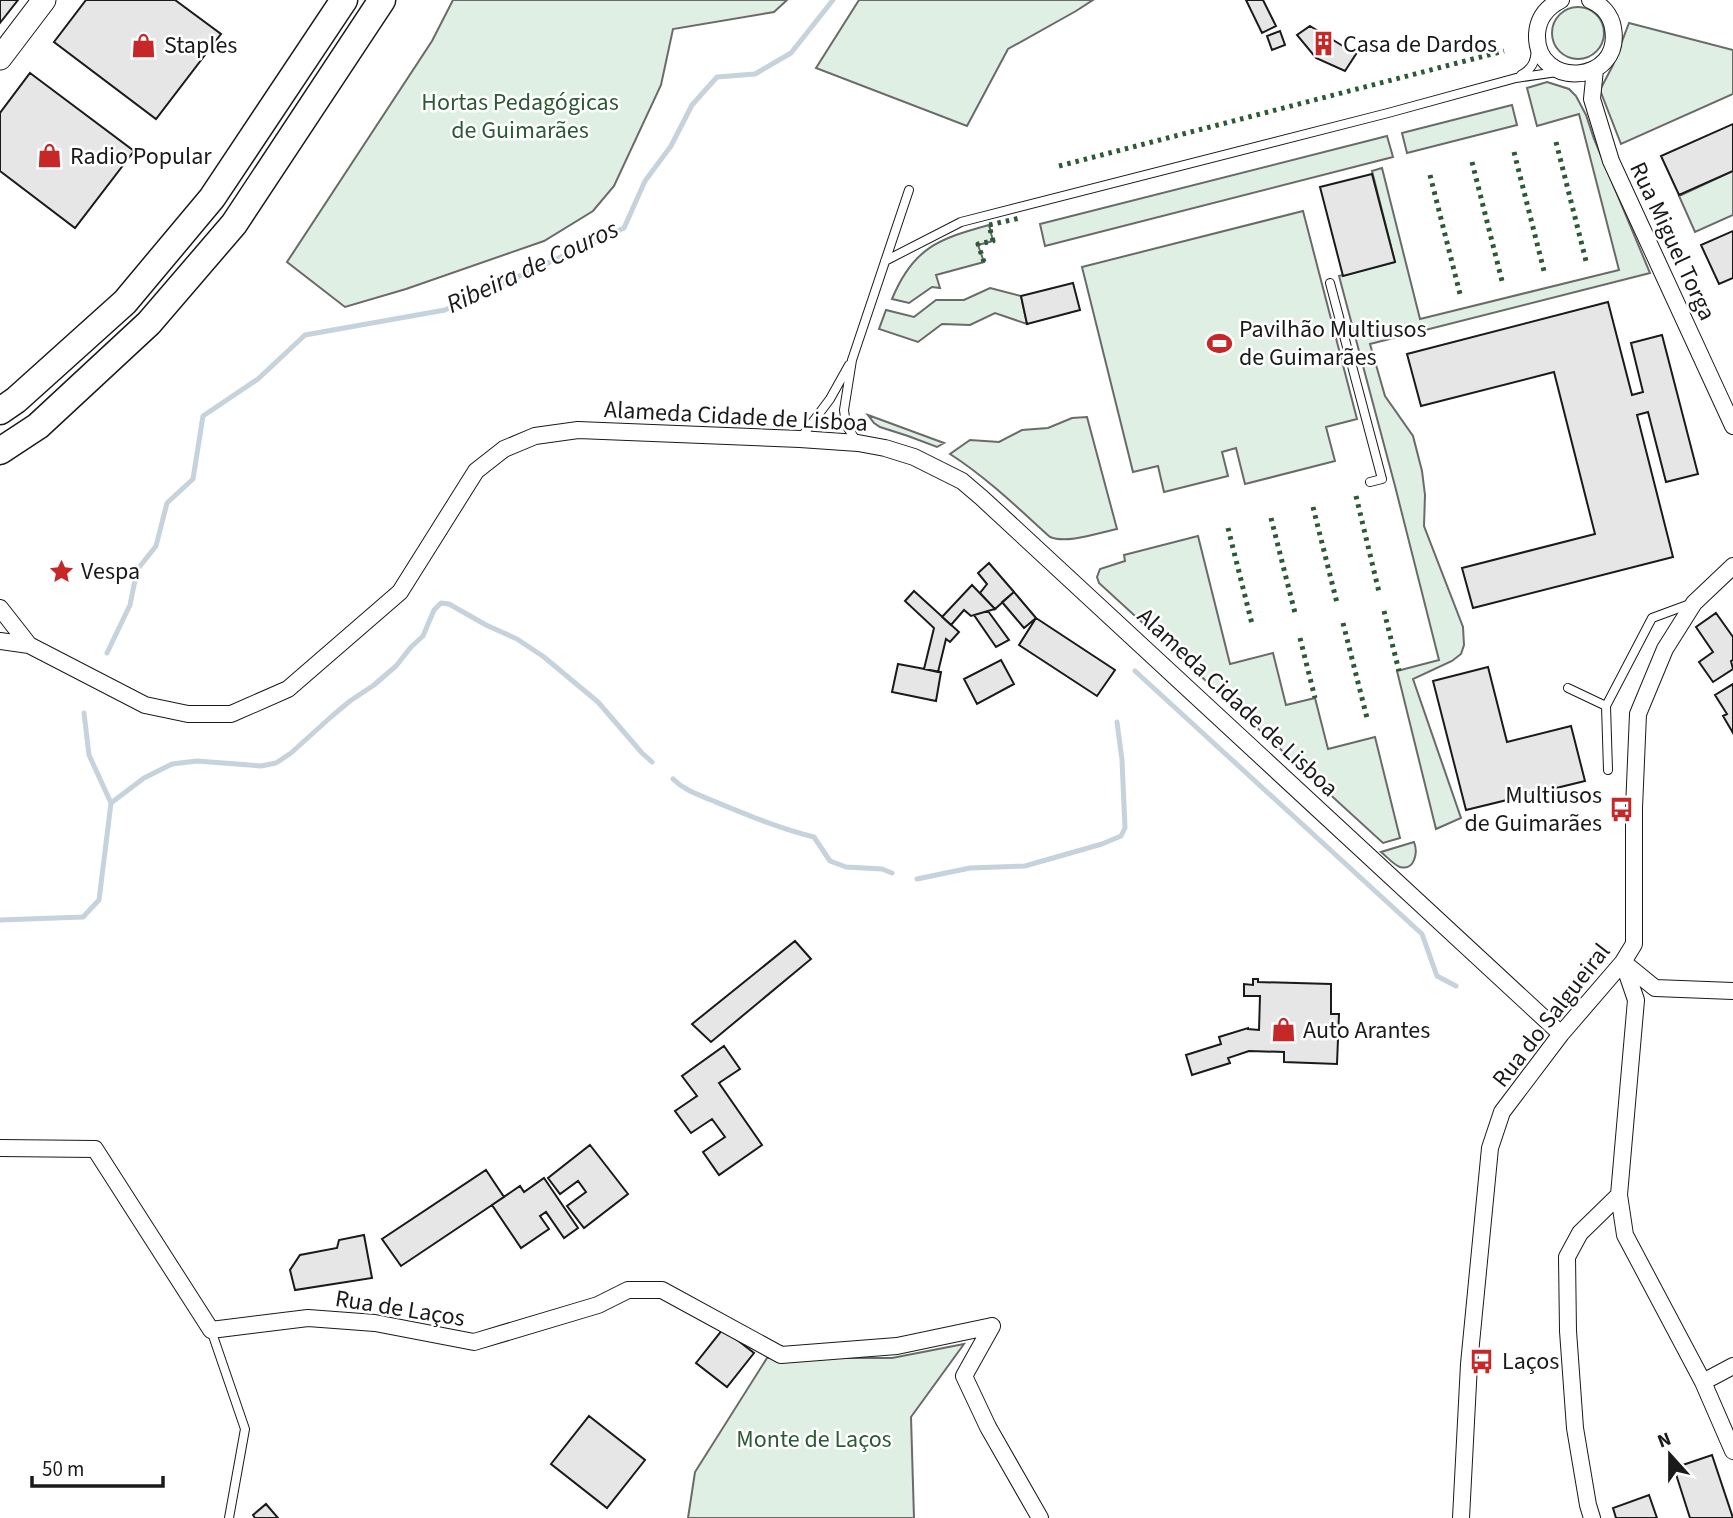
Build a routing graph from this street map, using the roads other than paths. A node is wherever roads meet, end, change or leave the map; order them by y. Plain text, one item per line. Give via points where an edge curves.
1 (44, 0) edge
2 (344, 0) edge
3 (382, 0) edge
4 (1560, 0) edge
5 (1590, 0) edge
6 (1537, 39) junction
7 (0, 58) edge
8 (1595, 69) junction
9 (1565, 73) junction
10 (1516, 78) junction
11 (1592, 99) junction
12 (909, 190) dead end
13 (885, 261) junction
14 (1330, 283) dead end
15 (852, 360) junction
16 (0, 411) edge
17 (1733, 426) edge
18 (800, 439) junction
19 (858, 443) junction
20 (0, 451) edge
21 (1370, 482) dead end
22 (1733, 566) edge
23 (1694, 603) junction
24 (0, 608) edge
25 (0, 641) edge
26 (29, 645) junction
27 (1568, 688) dead end
28 (1606, 706) junction
29 (1608, 770) dead end
30 (1623, 962) junction
31 (1733, 991) edge
32 (1561, 1034) junction
33 (0, 1148) edge
34 (1619, 1195) junction
35 (211, 1330) junction
36 (1733, 1366) edge
37 (1703, 1382) junction
38 (1733, 1451) edge
39 (229, 1518) edge
40 (1040, 1518) edge
41 (1461, 1518) edge
42 (1592, 1518) edge

1 - 7 main road
2 - 16 highway via 212,198 125,302
3 - 20 highway via 234,223 149,323 38,426
4 - 6 street via 1542,17
5 - 8 street via 1606,11 1615,36 1605,61
6 - 9 street via 1542,56
6 - 10 lane via 1532,67
8 - 9 street
8 - 11 street, Rua Miguel Torga
9 - 10 lane
9 - 11 street
10 - 13 lane via 961,222
11 - 17 street, Rua Miguel Torga via 1611,161
12 - 13 lane
13 - 15 lane
14 - 21 lane via 1382,479
15 - 18 lane
15 - 19 lane via 844,410 846,425
18 - 19 street, Alameda Cidade de Lisboa
18 - 26 street, Alameda Cidade de Lisboa via 578,430 535,436 504,449 476,471 400,592 288,689 231,714 188,714 145,705
19 - 32 street, Alameda Cidade de Lisboa via 914,457 962,481
22 - 23 street, Rua do Salgueiral
23 - 28 lane via 1651,618
23 - 30 street, Rua do Salgueiral via 1665,649 1638,714 1634,944
24 - 26 street, Alameda Cidade de Lisboa
25 - 26 street, Alameda Cidade de Lisboa
27 - 28 lane
28 - 29 lane
30 - 31 street via 1654,988
30 - 32 street, Rua do Salgueiral
30 - 34 street via 1636,1000
32 - 41 street, Rua do Salgueiral via 1503,1112 1490,1148 1469,1364
33 - 35 street via 94,1149
34 - 37 street via 1625,1235
34 - 42 street via 1580,1233 1567,1257 1575,1428
35 - 39 lane via 245,1429
35 - 40 street, Rua de Laços via 308,1318 375,1323 474,1342 598,1305 628,1290 662,1290 781,1355 897,1346 992,1326 964,1376
36 - 37 street
37 - 38 street

